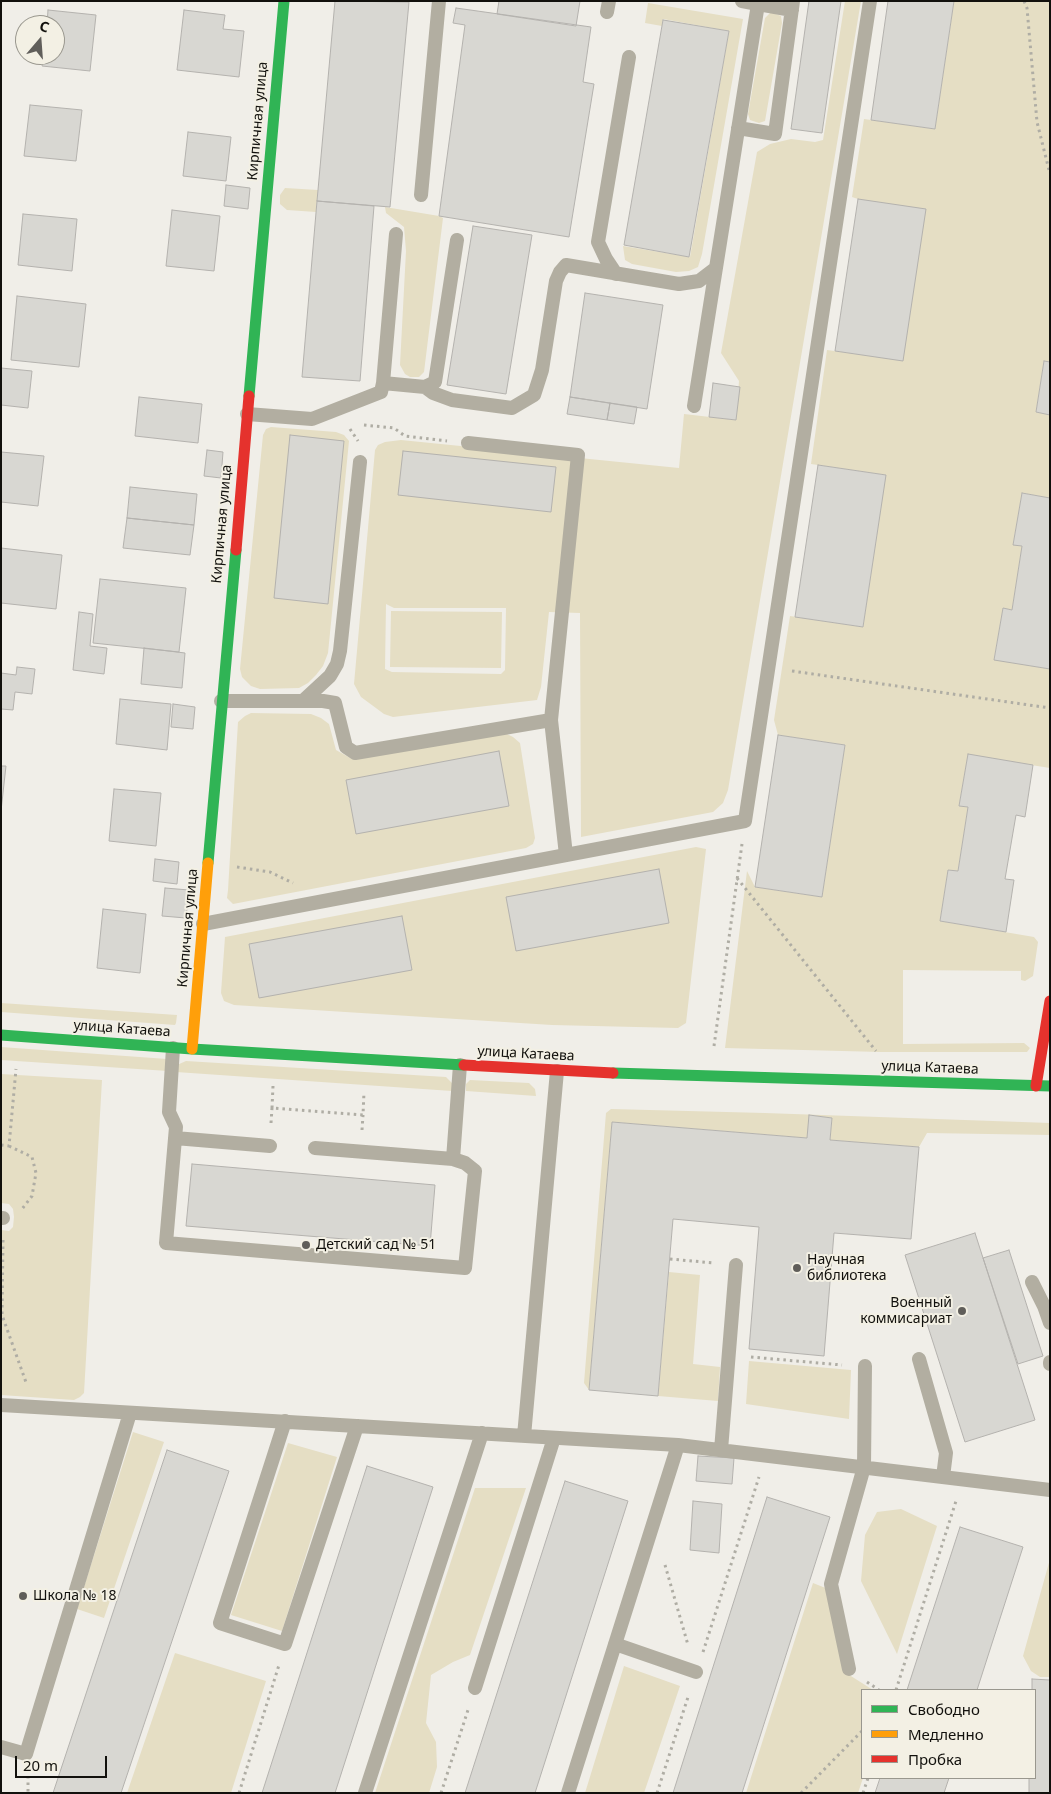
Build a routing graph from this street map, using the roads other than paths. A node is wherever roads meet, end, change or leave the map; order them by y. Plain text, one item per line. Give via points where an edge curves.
1 (284, 1) edge
2 (439, 1) edge
3 (742, 1) edge
4 (870, 1) edge
5 (758, 4) junction
6 (793, 6) edge
7 (629, 58) dead end
8 (738, 128) junction
9 (421, 195) dead end
10 (396, 234) dead end
11 (457, 240) dead end
12 (716, 268) junction
13 (616, 274) junction
14 (383, 383) junction
15 (425, 386) junction
16 (694, 406) dead end
17 (247, 414) junction
18 (468, 443) road end
19 (360, 462) dead end
20 (221, 701) junction
21 (303, 701) junction
22 (551, 720) junction
23 (566, 855) junction
24 (203, 924) junction
25 (1050, 1001) edge
26 (1, 1035) edge
27 (173, 1048) junction
28 (192, 1049) junction
29 (460, 1065) junction
30 (557, 1071) junction
31 (1036, 1086) junction
32 (1050, 1086) edge
33 (175, 1138) junction
34 (270, 1146) dead end
35 (315, 1148) dead end
36 (453, 1159) junction
37 (736, 1265) dead end
38 (1032, 1282) dead end
39 (1050, 1323) edge
40 (919, 1359) dead end
41 (865, 1366) road end
42 (1, 1405) edge
43 (130, 1413) junction
44 (285, 1422) junction
45 (357, 1426) junction
46 (482, 1433) junction
47 (524, 1436) junction
48 (554, 1438) junction
49 (678, 1445) junction
50 (721, 1450) junction
51 (864, 1467) junction
52 (943, 1477) junction
53 (1050, 1490) edge
54 (615, 1644) junction
55 (850, 1669) dead end
56 (696, 1672) road end
57 (475, 1688) road end
58 (1, 1747) edge
59 (364, 1793) edge
60 (568, 1793) edge

1 - 17 street, Кирпичная улица
2 - 9 lane
3 - 5 lane
4 - 23 lane via 745,821
5 - 6 lane
5 - 8 lane
6 - 8 lane via 775,134
7 - 13 lane via 598,242
8 - 12 lane
10 - 14 lane
11 - 15 lane via 435,382
12 - 13 lane via 699,281 679,284
12 - 16 lane
13 - 15 lane via 566,265 560,272 542,370 534,396 521,404 512,408 452,400 433,393
14 - 15 lane
14 - 17 lane via 381,392 312,419
17 - 20 street, Кирпичная улица
18 - 22 lane via 578,455
19 - 21 lane via 337,664 330,676
20 - 21 lane
20 - 24 street, Кирпичная улица
21 - 22 lane via 335,703 346,747 355,753
22 - 23 lane
23 - 24 lane
24 - 28 street, Кирпичная улица
25 - 31 street
26 - 27 street, улица Катаева
27 - 28 street, улица Катаева
27 - 33 lane via 169,1112 176,1127
28 - 29 street, улица Катаева
29 - 30 street, улица Катаева
29 - 36 lane
30 - 31 street, улица Катаева
30 - 47 lane
31 - 32 street, улица Катаева
33 - 34 lane
33 - 36 lane via 166,1243 466,1268 475,1171
35 - 36 lane
37 - 50 lane
38 - 39 lane
40 - 52 lane via 946,1453
41 - 51 lane
42 - 43 lane
43 - 44 lane
43 - 58 lane via 26,1754
44 - 45 lane
44 - 45 lane via 220,1623 285,1644
45 - 46 lane
46 - 47 lane
46 - 59 lane
47 - 48 lane
48 - 49 lane
48 - 57 lane
49 - 50 lane
49 - 54 lane
50 - 51 lane
51 - 52 lane
51 - 55 lane via 831,1584
52 - 53 lane
54 - 56 lane
54 - 60 lane

